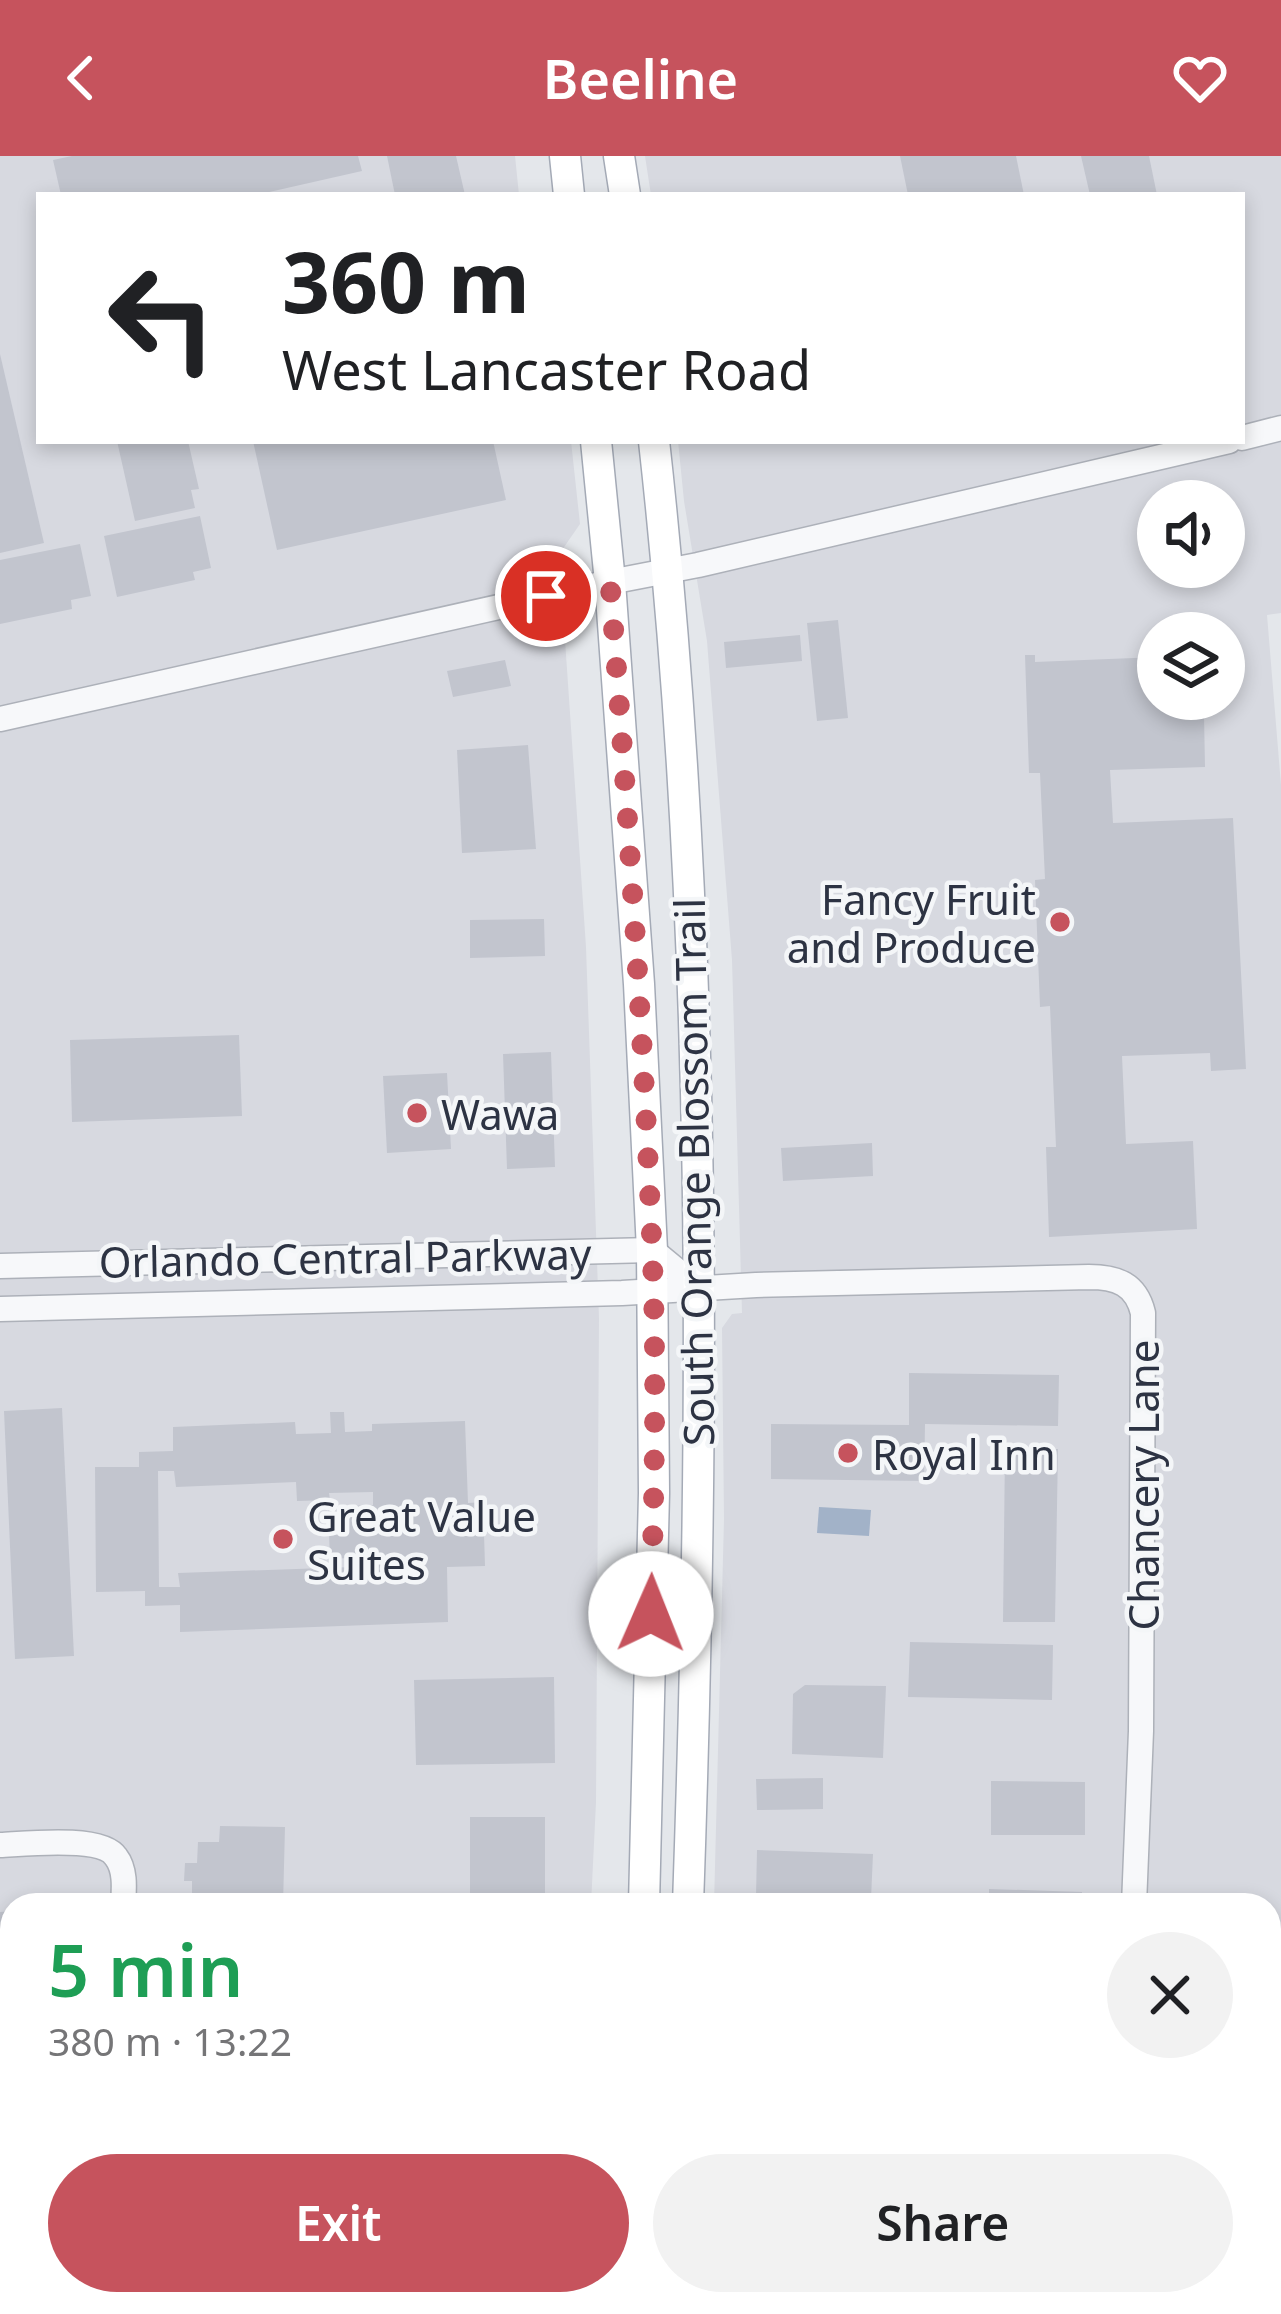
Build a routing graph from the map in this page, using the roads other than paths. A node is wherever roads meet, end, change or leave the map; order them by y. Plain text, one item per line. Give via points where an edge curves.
1 (565, 156) edge
2 (619, 156) edge
3 (569, 192) edge
4 (625, 192) edge
5 (1281, 428) edge
6 (1245, 437) edge
7 (596, 444) edge
8 (654, 444) edge
9 (1216, 444) edge
10 (666, 572) junction
11 (610, 582) junction
12 (0, 719) edge
13 (652, 1250) junction
14 (0, 1266) edge
15 (698, 1288) junction
16 (652, 1291) junction
17 (0, 1309) edge
18 (0, 1845) edge
19 (123, 1893) edge
20 (644, 1893) edge
21 (688, 1893) edge
22 (1135, 1893) edge

1 - 3 main road
2 - 4 main road
5 - 6 street
7 - 11 main road, South Orange Blossom Trail
8 - 10 main road, South Orange Blossom Trail
9 - 10 street
10 - 11 street
10 - 15 main road, South Orange Blossom Trail via 691,927
11 - 12 street
11 - 13 main road, South Orange Blossom Trail
13 - 14 street, Orlando Central Parkway
13 - 15 street, Orlando Central Parkway
13 - 16 main road, South Orange Blossom Trail
15 - 16 street, Orlando Central Parkway
15 - 21 main road, South Orange Blossom Trail
15 - 22 street, Chancery Lane via 1089,1276 1134,1291 1143,1313
16 - 17 street, Orlando Central Parkway
16 - 20 main road, South Orange Blossom Trail
18 - 19 street via 108,1850

